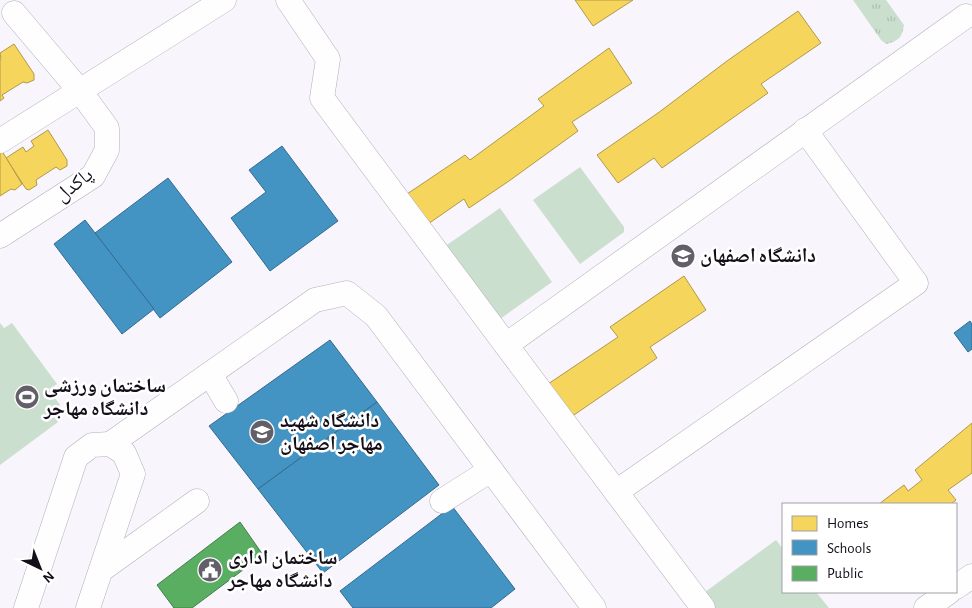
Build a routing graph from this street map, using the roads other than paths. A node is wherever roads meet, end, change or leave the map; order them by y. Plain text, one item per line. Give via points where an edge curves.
1 (224, 0) edge
2 (288, 0) edge
3 (964, 9) edge
4 (6, 12) edge
5 (80, 91) junction
6 (805, 130) junction
7 (0, 141) edge
8 (0, 236) edge
9 (506, 345) junction
10 (210, 374) junction
11 (226, 401) dead end
12 (110, 444) junction
13 (491, 470) junction
14 (616, 492) junction
15 (442, 500) dead end
16 (197, 502) dead end
17 (101, 570) junction
18 (972, 576) edge
19 (957, 586) edge
20 (948, 593) edge
21 (26, 608) edge
22 (88, 608) edge
23 (594, 608) edge
24 (703, 608) edge
25 (926, 608) edge

1 - 5 street
2 - 9 street via 328,59 322,98
3 - 6 street
4 - 5 street, پاکدل
5 - 7 street
5 - 8 street, پاکدل via 107,128 108,150 93,176
6 - 9 street
6 - 14 street via 916,283
9 - 14 street
10 - 11 street
10 - 12 street
10 - 13 street via 315,300 347,293 376,316
12 - 17 street via 124,453 133,474
12 - 21 street via 92,445 76,457
13 - 15 street
13 - 23 street
14 - 24 street
16 - 17 street
17 - 22 street
18 - 19 street
20 - 25 street

